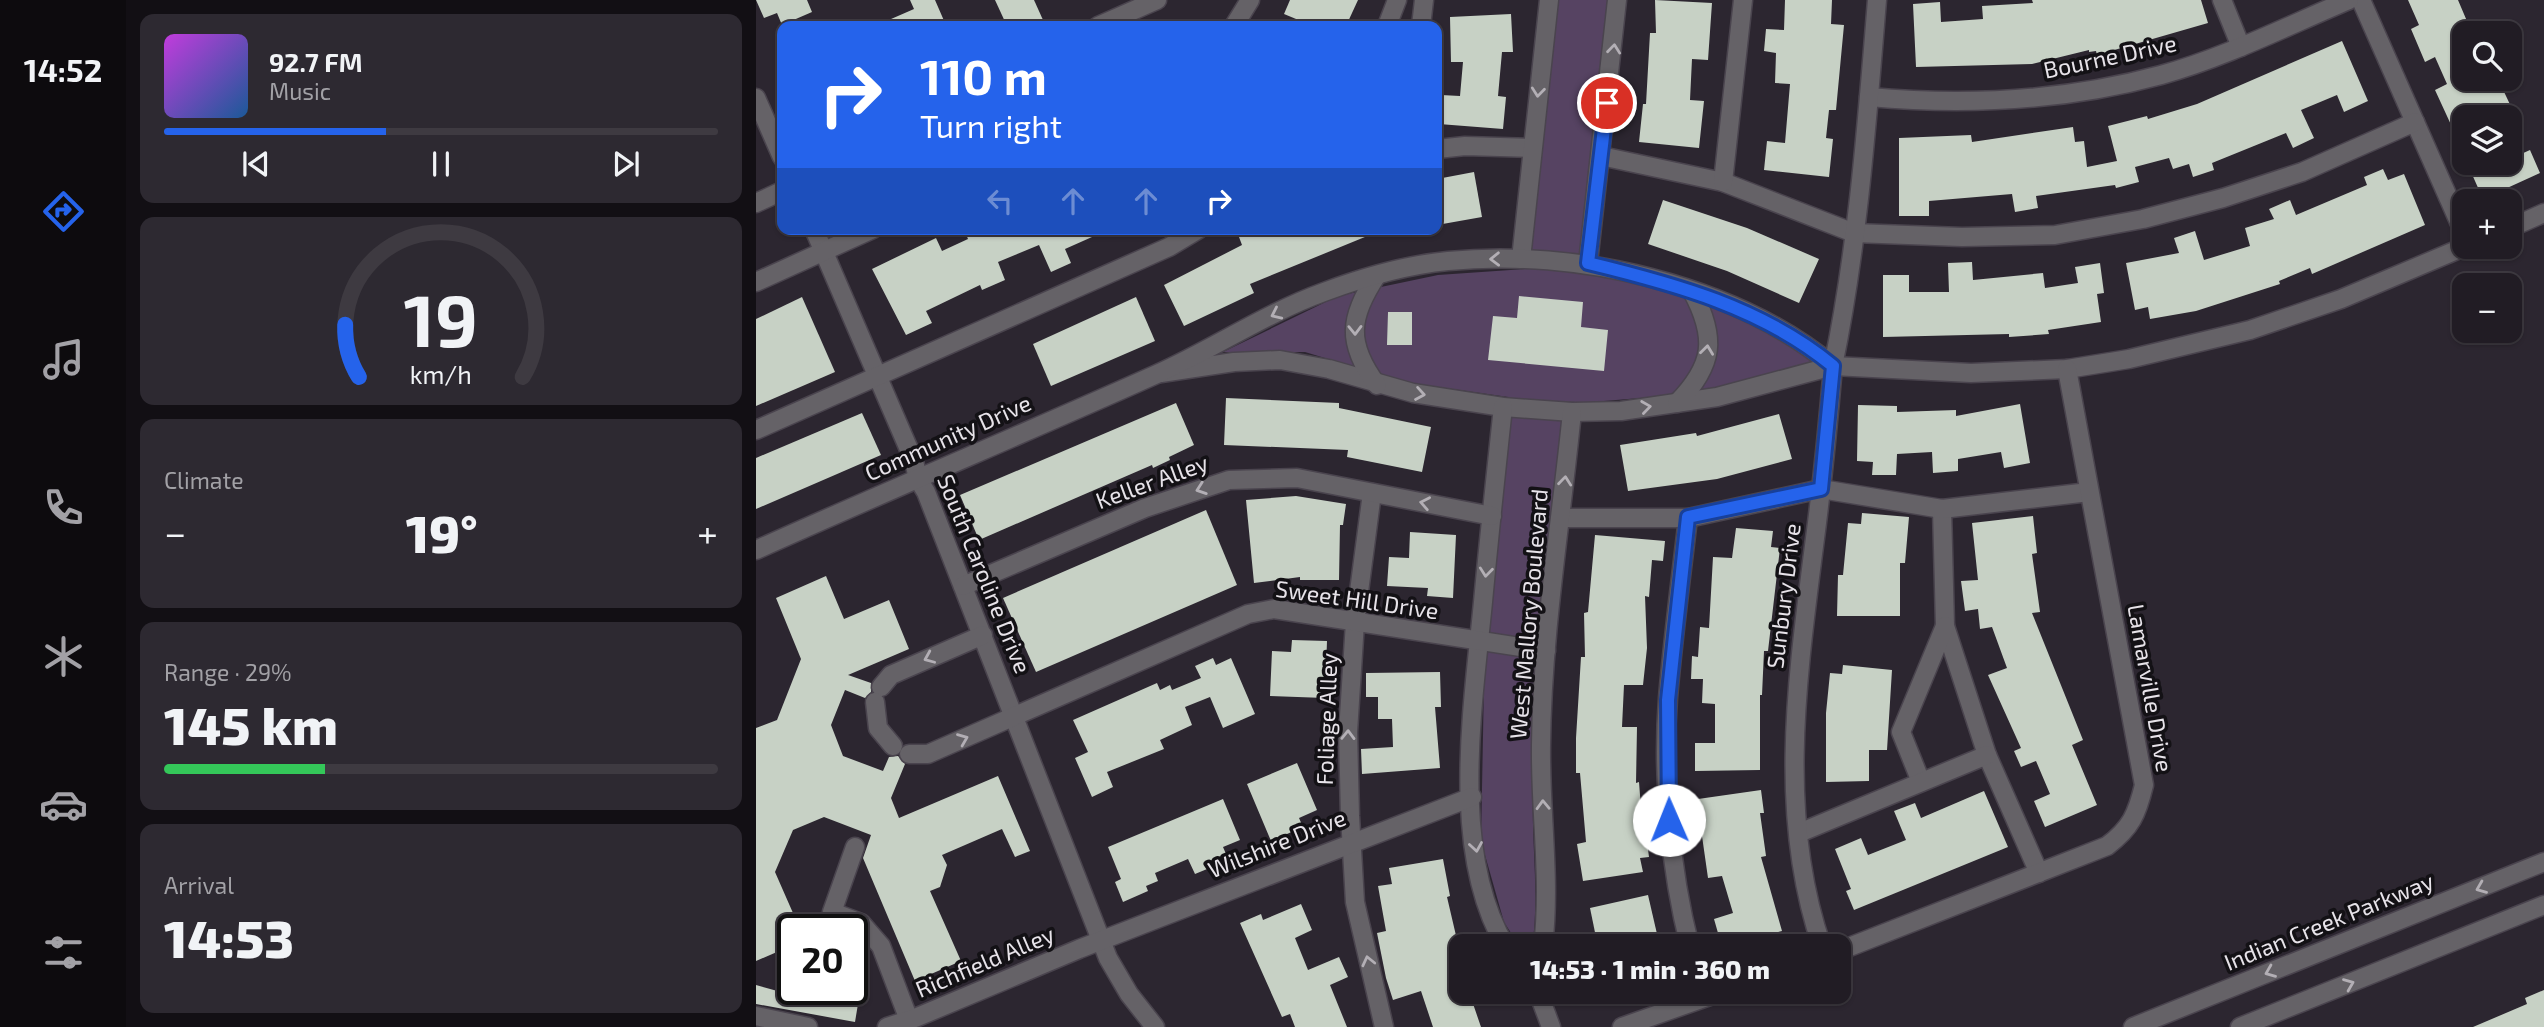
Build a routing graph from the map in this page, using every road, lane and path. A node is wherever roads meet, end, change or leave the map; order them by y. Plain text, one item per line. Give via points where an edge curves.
1 (1157, 0) edge
2 (1250, 0) edge
3 (1397, 0) edge
4 (1424, 0) edge
5 (1549, 0) edge
6 (1618, 0) edge
7 (1743, 0) edge
8 (1877, 0) edge
9 (2221, 0) edge
10 (2349, 0) edge
11 (2361, 0) edge
12 (1109, 21) edge
13 (1237, 21) edge
14 (1389, 21) edge
15 (1422, 21) edge
16 (2241, 47) junction
17 (1869, 97) junction
18 (756, 98) edge
19 (2415, 122) junction
20 (777, 146) edge
21 (1532, 148) junction
22 (1442, 149) edge
23 (1601, 156) junction
24 (1723, 182) junction
25 (777, 193) edge
26 (756, 203) edge
27 (2452, 206) edge
28 (2544, 213) edge
29 (2522, 223) edge
30 (1854, 233) junction
31 (817, 235) edge
32 (860, 235) edge
33 (1189, 235) edge
34 (824, 251) junction
35 (2452, 252) edge
36 (1521, 259) junction
37 (1588, 263) junction
38 (1377, 275) junction
39 (756, 282) edge
40 (1692, 291) junction
41 (1833, 366) junction
42 (2067, 369) junction
43 (1161, 373) junction
44 (877, 374) junction
45 (1377, 385) junction
46 (1677, 403) junction
47 (1503, 407) junction
48 (1572, 412) junction
49 (756, 430) edge
50 (918, 479) junction
51 (1821, 489) junction
52 (2089, 492) junction
53 (1372, 493) junction
54 (1942, 509) junction
55 (1492, 516) junction
56 (1688, 517) junction
57 (1561, 518) junction
58 (756, 550) edge
59 (963, 586) junction
60 (1355, 622) junction
61 (1945, 626) junction
62 (983, 635) junction
63 (1479, 643) junction
64 (1546, 651) junction
65 (1015, 717) junction
66 (1987, 755) junction
67 (1921, 782) junction
68 (1472, 797) junction
69 (1799, 833) junction
70 (1352, 841) junction
71 (855, 847) dead end
72 (2544, 862) edge
73 (2039, 873) junction
74 (2544, 905) edge
75 (1501, 934) edge
76 (1544, 934) edge
77 (1687, 934) edge
78 (1819, 934) edge
79 (1102, 940) junction
80 (1851, 946) edge
81 (1542, 1004) edge
82 (1680, 1004) edge
83 (756, 1016) edge
84 (909, 1020) junction
85 (808, 1027) edge
86 (887, 1027) edge
87 (1155, 1027) edge
88 (1384, 1027) edge
89 (1551, 1027) edge
90 (1622, 1027) edge
91 (2133, 1027) edge
92 (2240, 1027) edge

1 - 12 street
2 - 13 street
3 - 14 street
4 - 15 street
5 -> 21 street
23 -> 6 street
7 - 24 street
8 - 17 street, Sunbury Drive
9 - 16 street
10 - 16 street, Bourne Drive
11 - 19 street
16 - 17 street, Bourne Drive via 2162,74 2031,99 1926,102
17 - 30 street, Sunbury Drive
18 - 20 street
19 - 27 street
19 - 30 street via 2302,172 2143,219 2055,235
21 - 22 street
21 - 36 street
23 - 24 street
23 - 37 street
24 - 30 street
25 - 26 street
28 - 29 street
30 - 41 street, Sunbury Drive
31 - 34 street, South Caroline Drive
32 - 34 street
33 - 44 street
34 - 39 street
34 - 44 street, South Caroline Drive
35 - 42 street via 2341,299 2250,330
36 - 37 street
36 -> 38 street via 1448,261
37 - 40 street
38 -> 43 street via 1321,293
38 -> 45 street via 1362,299 1354,336 1359,355
40 - 41 street via 1785,331
46 -> 40 street via 1703,372 1710,346 1702,310
41 - 42 street via 1971,373
41 - 46 street
41 - 51 street, Sunbury Drive
42 - 52 street, Lamarville Drive
43 - 45 street via 1280,360 1329,369
43 - 50 street, Community Drive
44 - 49 street via 853,389
44 - 50 street, South Caroline Drive
45 -> 47 street
48 -> 46 street
47 - 48 street
47 - 55 street
57 -> 48 street, West Mallory Boulevard
50 - 58 street, Community Drive
50 - 59 street, South Caroline Drive
51 - 54 street
51 - 56 street
51 - 69 street, Sunbury Drive via 1794,730
52 - 54 street
52 - 73 street, Lamarville Drive via 2144,785 2125,832 2107,846
55 -> 53 street, Keller Alley
53 -> 59 street, Keller Alley via 1297,478 1229,480 1145,508
53 - 60 street, Foliage Alley
54 - 61 street
55 -> 63 street
56 - 57 street
56 - 77 street via 1668,700 1669,820
57 - 64 street, West Mallory Boulevard
59 - 62 street, South Caroline Drive
60 - 63 street, Sweet Hill Drive
60 - 65 street, Sweet Hill Drive via 1274,609 1248,614
70 -> 60 street, Foliage Alley via 1348,732
61 - 66 street
61 - 67 street via 1901,732
62 - 65 street, South Caroline Drive
62 -> 65 street, Sweet Hill Drive via 891,675 878,694 878,728 901,750 928,754
63 - 64 street, Sweet Hill Drive
63 - 68 street via 1471,723
76 -> 64 street, West Mallory Boulevard via 1547,880 1541,746
65 - 79 street, South Caroline Drive
66 - 67 street
66 - 73 street
67 - 69 street
68 - 70 street, Wilshire Drive
68 -> 75 street via 1472,829 1482,886
69 - 78 street, Sunbury Drive
70 - 79 street, Wilshire Drive
88 -> 70 street, Foliage Alley via 1354,902
71 - 84 street via 832,912 861,923 881,946
72 -> 91 street, Indian Creek Parkway
73 - 80 street, Lamarville Drive
92 -> 74 street
79 - 84 street, Richfield Alley
79 - 87 street, South Caroline Drive via 1129,994
81 - 89 street
82 - 90 street
83 - 85 street
84 - 86 street, Richfield Alley

